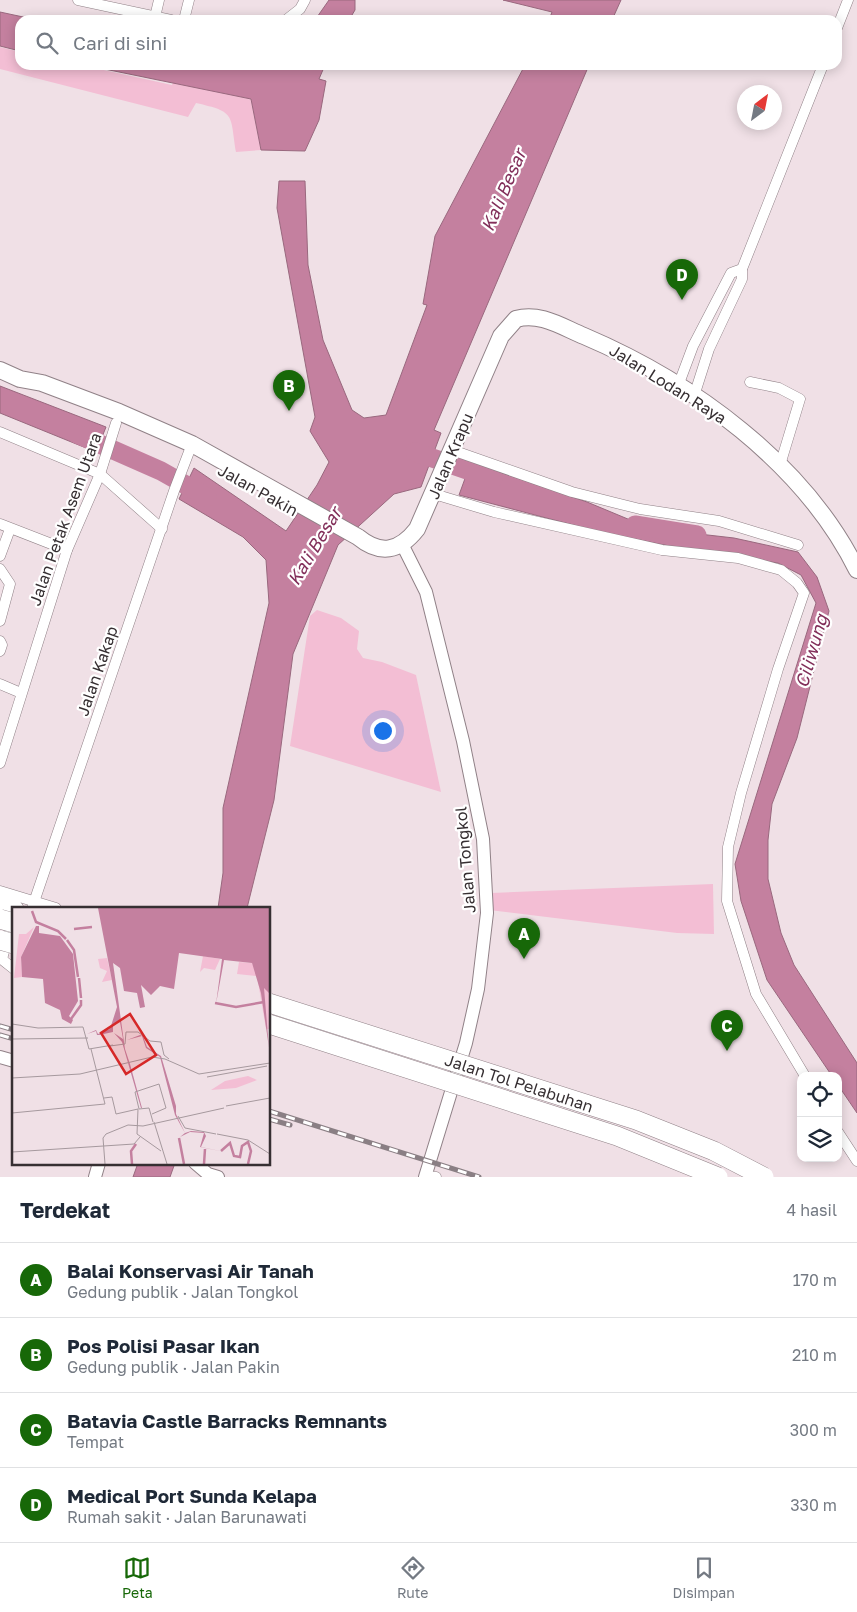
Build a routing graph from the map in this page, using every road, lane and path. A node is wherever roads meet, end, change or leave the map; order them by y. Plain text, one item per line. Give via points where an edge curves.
1 (78, 0) edge
2 (159, 0) edge
3 (189, 0) edge
4 (305, 0) edge
5 (848, 0) edge
6 (146, 15) edge
7 (155, 15) edge
8 (185, 15) edge
9 (292, 15) edge
10 (842, 15) edge
11 (820, 70) edge
12 (742, 269) junction
13 (508, 326) joint
14 (0, 370) edge
15 (20, 379) junction
16 (750, 382) dead end
17 (678, 386) junction
18 (694, 396) junction
19 (115, 426) junction
20 (0, 432) edge
21 (452, 451) junction
22 (189, 452) junction
23 (780, 466) junction
24 (100, 474) junction
25 (435, 491) junction
26 (0, 524) edge
27 (10, 529) junction
28 (162, 529) junction
29 (402, 544) junction
30 (798, 545) dead end
31 (852, 548) edge
32 (67, 550) junction
33 (0, 556) edge
34 (0, 569) edge
35 (857, 570) edge
36 (0, 621) edge
37 (0, 641) edge
38 (0, 651) edge
39 (0, 684) edge
40 (21, 693) junction
41 (0, 763) edge
42 (8, 899) edge
43 (33, 905) edge
44 (48, 907) edge
45 (12, 925) edge
46 (0, 940) edge
47 (5, 954) edge
48 (12, 965) edge
49 (270, 1003) edge
50 (270, 1024) edge
51 (0, 1056) edge
52 (12, 1060) edge
53 (803, 1072) edge
54 (842, 1138) edge
55 (857, 1161) edge
56 (99, 1164) edge
57 (196, 1164) edge
58 (211, 1176) edge
59 (95, 1177) edge
60 (429, 1177) edge
61 (718, 1177) edge
62 (764, 1177) edge

1 - 6 street
2 - 7 street
3 - 8 street
4 - 9 street
5 - 10 street
11 - 12 street
12 - 17 street via 731,273 693,346
12 - 18 street via 742,279 709,349
13 - 17 highway, Jalan Lodan Raya via 524,316 544,319 607,345
13 - 21 highway, Jalan Krapu
14 - 15 highway, Jalan Pakin
15 - 19 highway, Jalan Pakin via 38,391
15 - 22 highway, Jalan Pakin via 42,383 110,409
16 - 23 street via 779,388 800,398
17 - 18 highway, Jalan Lodan Raya
18 - 23 highway, Jalan Lodan Raya via 748,436
19 - 22 highway, Jalan Pakin
19 - 24 street, Jalan Petak Asem Utara
20 - 24 street
21 - 25 highway, Jalan Krapu
21 - 30 street via 572,492 640,509 719,521
22 - 28 street, Jalan Kakap
22 - 29 highway, Jalan Pakin via 373,548
23 - 31 highway, Jalan Lodan Raya
24 - 28 street
24 - 32 street, Jalan Petak Asem Utara
25 - 29 highway, Jalan Krapu via 423,521
25 - 53 street via 494,512 662,550 747,560 781,570 804,593 741,793 728,847 727,901 756,994
26 - 27 street
27 - 32 street
27 - 33 street
28 - 43 street, Jalan Kakap
29 - 60 street, Jalan Tongkol via 426,592 463,740 483,839 487,913 486,942 466,1044
31 - 35 highway, Jalan Lodan Raya
32 - 40 street, Jalan Petak Asem Utara
34 - 36 street via 10,582
37 - 38 street
39 - 40 street
40 - 41 street, Jalan Petak Asem Utara
42 - 43 street
43 - 44 street
45 - 47 street
46 - 47 highway, bridge
47 - 48 street
49 - 62 highway, Jalan Tol Pelabuhan, bridge via 636,1120 706,1148
50 - 61 highway, Jalan Tol Pelabuhan, bridge via 617,1136
51 - 52 street
54 - 55 street
56 - 59 street
57 - 58 street

